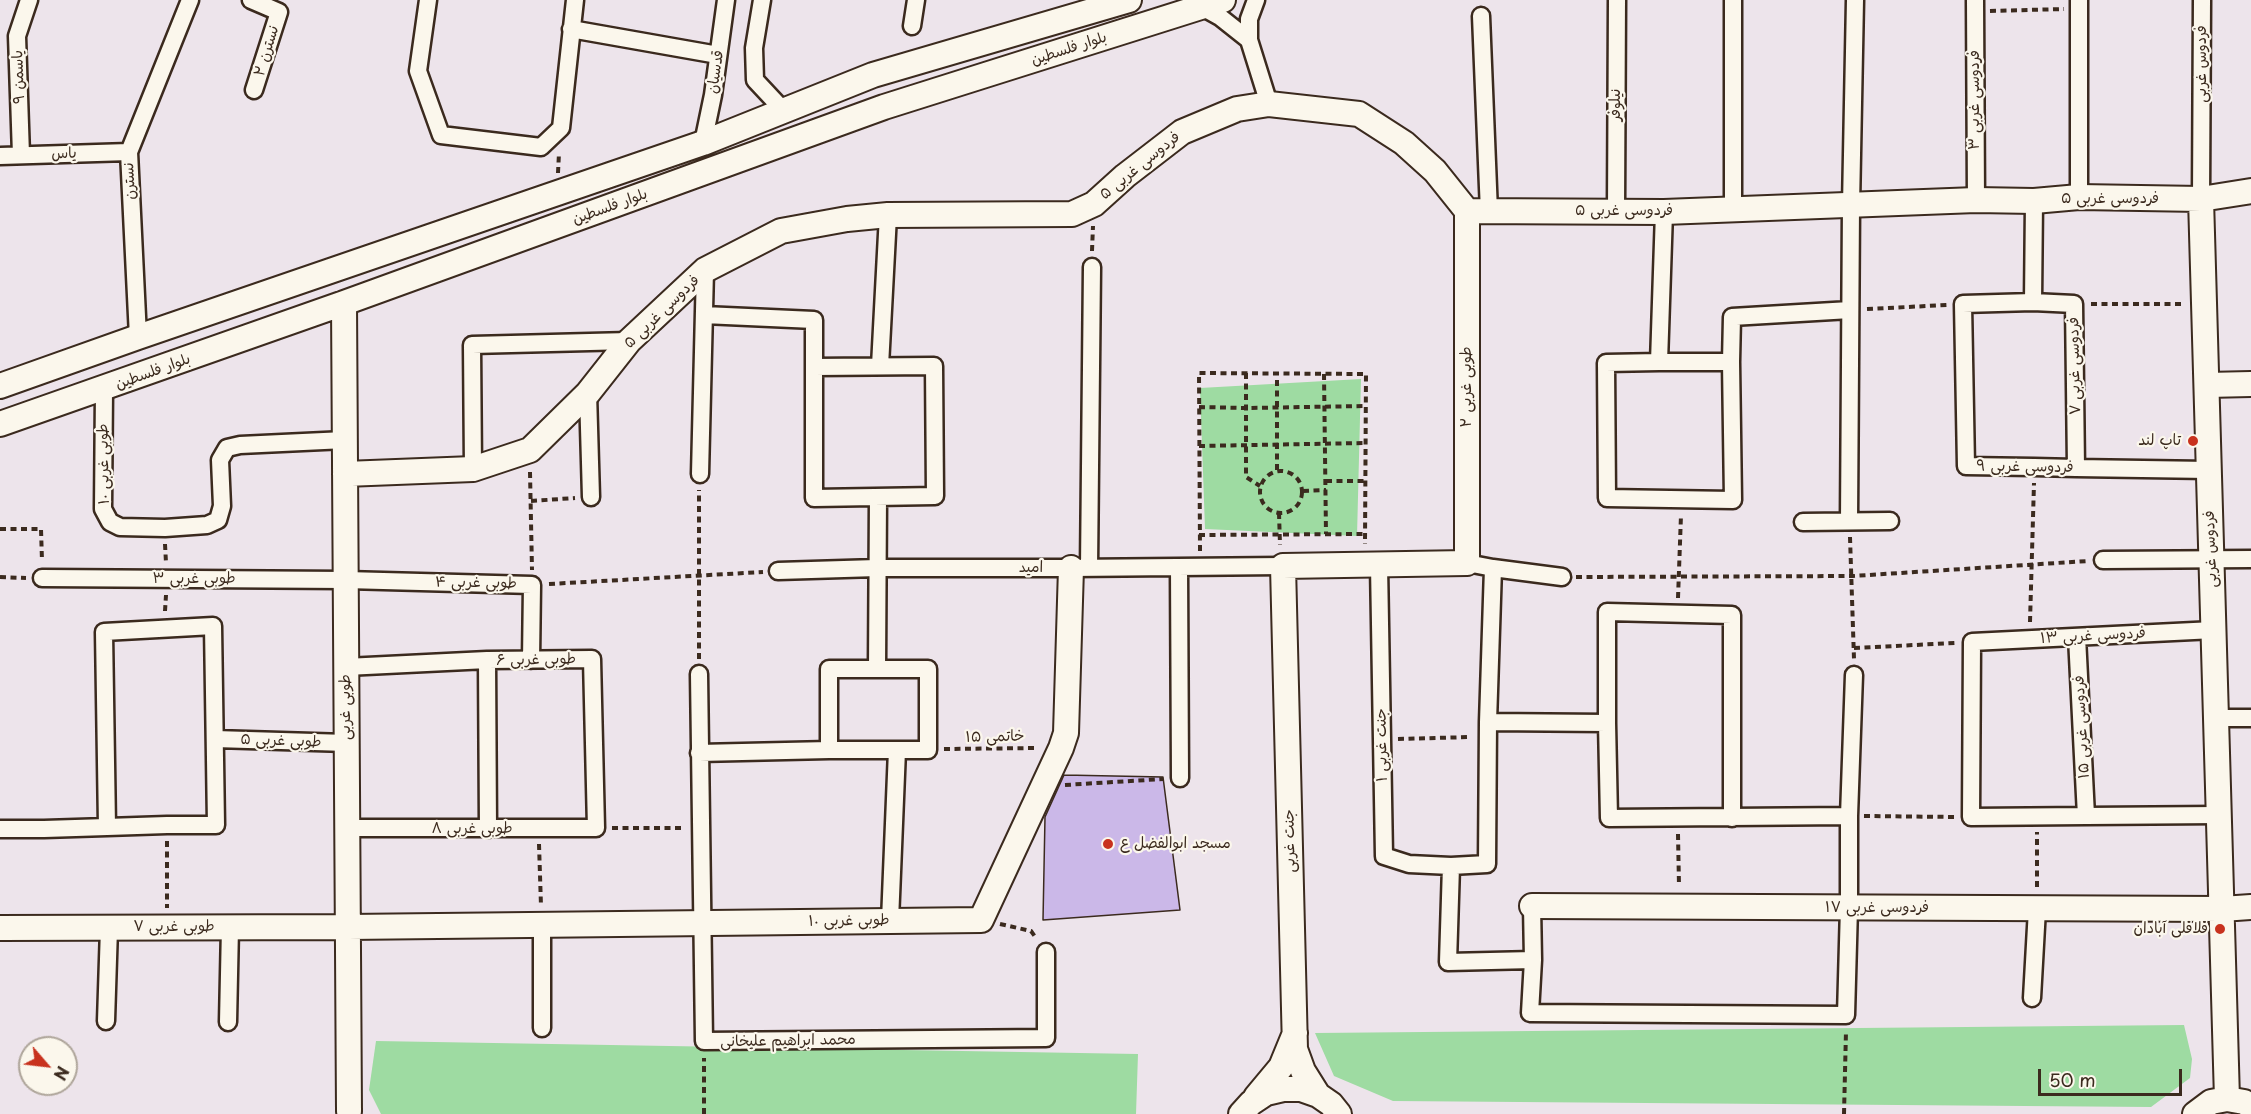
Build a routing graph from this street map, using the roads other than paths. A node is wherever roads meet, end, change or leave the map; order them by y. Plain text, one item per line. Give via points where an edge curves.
1 (29, 0) edge
2 (190, 0) edge
3 (250, 0) edge
4 (428, 0) edge
5 (575, 0) edge
6 (726, 0) edge
7 (762, 0) edge
8 (916, 0) edge
9 (1129, 0) edge
10 (1256, 0) edge
11 (1617, 0) edge
12 (1733, 0) edge
13 (1854, 0) edge
14 (2202, 0) edge
15 (1212, 4) edge
16 (2079, 4) edge
17 (282, 6) edge
18 (1975, 6) edge
19 (1481, 16) dead end
20 (912, 26) dead end
21 (570, 29) junction
22 (1249, 40) junction
23 (718, 55) junction
24 (873, 75) junction
25 (255, 90) dead end
26 (1269, 104) junction
27 (884, 107) junction
28 (784, 111) junction
29 (703, 143) junction
30 (129, 152) junction
31 (21, 155) junction
32 (0, 156) edge
33 (2251, 191) edge
34 (2079, 197) junction
35 (2201, 199) junction
36 (1976, 201) junction
37 (2034, 201) junction
38 (1851, 206) junction
39 (1732, 208) junction
40 (1616, 210) junction
41 (1478, 211) junction
42 (1664, 212) junction
43 (888, 215) junction
44 (1092, 267) road end
45 (705, 270) junction
46 (2033, 302) junction
47 (344, 303) junction
48 (1963, 304) joint
49 (1850, 310) junction
50 (704, 315) junction
51 (138, 337) junction
52 (629, 341) junction
53 (1659, 362) junction
54 (1731, 362) junction
55 (880, 366) junction
56 (814, 367) junction
57 (2251, 384) edge
58 (2207, 385) junction
59 (0, 386) edge
60 (104, 389) junction
61 (588, 393) junction
62 (0, 424) edge
63 (345, 440) junction
64 (2076, 468) junction
65 (473, 469) junction
66 (2209, 470) junction
67 (345, 474) junction
68 (700, 474) road end
69 (591, 497) road end
70 (878, 497) junction
71 (1849, 521) junction
72 (1890, 521) dead end
73 (1803, 522) dead end
74 (2212, 558) junction
75 (2251, 559) edge
76 (2103, 560) road end
77 (1467, 563) junction
78 (1372, 565) junction
79 (1283, 566) junction
80 (877, 567) junction
81 (1179, 567) junction
82 (1080, 568) junction
83 (1493, 568) junction
84 (778, 571) road end
85 (1562, 577) road end
86 (42, 578) road end
87 (346, 580) junction
88 (2214, 630) junction
89 (2077, 637) junction
90 (487, 660) junction
91 (531, 660) junction
92 (346, 667) junction
93 (877, 669) junction
94 (699, 674) road end
95 (1854, 675) road end
96 (2216, 718) junction
97 (2251, 718) edge
98 (1607, 723) junction
99 (1488, 729) junction
100 (215, 739) junction
101 (347, 743) junction
102 (829, 750) junction
103 (897, 750) junction
104 (699, 753) junction
105 (1180, 778) road end
106 (2219, 815) junction
107 (1849, 816) junction
108 (2086, 816) junction
109 (1732, 818) junction
110 (107, 827) junction
111 (347, 828) junction
112 (596, 828) joint
113 (0, 829) edge
114 (488, 829) junction
115 (1451, 866) junction
116 (1532, 906) joint
117 (1849, 907) junction
118 (2251, 907) edge
119 (2037, 909) junction
120 (2222, 909) junction
121 (890, 921) junction
122 (701, 923) junction
123 (542, 924) junction
124 (109, 927) junction
125 (230, 927) junction
126 (348, 927) junction
127 (0, 928) edge
128 (1046, 952) road end
129 (1533, 960) junction
130 (2032, 998) dead end
131 (106, 1021) dead end
132 (228, 1022) dead end
133 (542, 1028) dead end
134 (1295, 1033) junction
135 (1318, 1095) junction
136 (2227, 1099) junction
137 (2251, 1106) edge
138 (1246, 1108) edge
139 (350, 1113) edge
140 (1339, 1114) edge
141 (2195, 1114) edge

1 - 31 street, یاسمن ۹ via 17,36
2 - 30 street, نسترن
3 - 17 street, نسترن ۲
4 - 21 street via 418,71 441,135 541,147 561,129
5 - 21 street
6 - 23 street, قدسیان
7 - 28 street via 754,48 755,80
8 - 20 street
9 - 24 street, بلوار فلسطین
10 - 22 street via 1249,19
11 - 40 street, نیلوفر
12 - 39 street
13 - 38 street
14 - 35 street, فردوس غربی
15 - 22 street via 1220,17
15 - 27 street, بلوار فلسطین
16 - 34 street
17 - 25 street, نسترن ۲
18 - 36 street, فردوسی غربی ۳
19 - 41 street
21 - 23 street
22 - 26 street
23 - 29 street, قدسیان
24 - 27 street
24 - 28 street, بلوار فلسطین
26 - 41 street, فردوسی غربی ۵ via 1359,114 1412,150
26 - 43 street, فردوسی غربی ۵ via 1237,109 1182,132 1094,204 1072,214
27 - 47 street, بلوار فلسطین
28 - 29 street, بلوار فلسطین
29 - 51 street, بلوار فلسطین
30 - 31 street, یاس
30 - 51 street, نسترن
31 - 32 street, یاس
33 - 35 street, فردوسی غربی ۵
34 - 35 street, فردوسی غربی ۵
34 - 37 street, فردوسی غربی ۵
35 - 58 street, فردوس غربی
36 - 37 street, فردوسی غربی ۵
36 - 38 street, فردوسی غربی ۵
37 - 46 street
38 - 39 street, فردوسی غربی ۵
38 - 49 street
39 - 42 street, فردوسی غربی ۵
40 - 41 street, فردوسی غربی ۵
40 - 42 street, فردوسی غربی ۵
41 - 77 street, طوبی غربی ۲
42 - 53 street
43 - 45 street, فردوسی غربی ۵ via 781,231
43 - 55 street
44 - 82 street
45 - 50 street
45 - 52 street, فردوسی غربی ۵
46 - 48 street, فردوسی غربی ۷
46 - 64 street, فردوسی غربی ۷ via 2074,304
47 - 60 street, بلوار فلسطین
47 - 63 street, طوبی غربی
48 - 64 street, فردوسی غربی ۹ via 1966,466
49 - 54 street via 1732,317
49 - 71 street
50 - 56 street via 814,320
50 - 68 street
51 - 59 street, بلوار فلسطین
52 - 61 street, فردوسی غربی ۵
52 - 65 street via 472,345
53 - 54 street
53 - 54 street via 1606,363 1607,498 1733,500
55 - 56 street
55 - 70 street via 934,366 934,496
56 - 70 street via 814,498
57 - 58 street
58 - 66 street, فردوس غربی
60 - 62 street, بلوار فلسطین
60 - 63 street, طوبی غربی ۱۰ via 103,509 110,522 120,526 165,528 207,525 218,520 222,506 220,460 227,448
61 - 65 street, فردوسی غربی ۵ via 530,450
61 - 69 street
63 - 67 street, طوبی غربی
64 - 66 street, فردوسی غربی ۹
65 - 67 street, فردوسی غربی ۵
66 - 74 street, فردوس غربی
67 - 87 street, طوبی غربی
70 - 80 street
71 - 72 street
71 - 73 street
74 - 75 street
74 - 76 street
74 - 88 street, فردوس غربی
77 - 78 street
77 - 83 street
78 - 79 street
78 - 115 street, جنت غربی ۱ via 1384,856 1409,864
79 - 81 street, امید
79 - 134 street, جنت غربی
80 - 82 street, امید
80 - 84 street, امید
80 - 93 street
81 - 82 street, امید
81 - 105 street
82 - 121 street, طوبی غربی ۱۰ via 1066,733 981,920
83 - 85 street
83 - 99 street
86 - 87 street, طوبی غربی ۳
87 - 91 street, طوبی غربی ۴ via 532,585
87 - 92 street, طوبی غربی
88 - 89 street, فردوسی غربی ۱۳
88 - 96 street, فردوس غربی
89 - 108 street, فردوسی غربی ۱۵
89 - 108 street, فردوسی غربی ۱۳ via 1972,642 1971,817
90 - 91 street, طوبی غربی ۶
90 - 92 street, طوبی غربی ۶
90 - 114 street
91 - 112 street, طوبی غربی ۶ via 592,659
92 - 101 street, طوبی غربی
93 - 102 street via 829,669
93 - 103 street via 928,669 928,750
94 - 104 street, محمد ابراهیم علیخانی
95 - 107 street
96 - 97 street
96 - 106 street, فردوس غربی
98 - 99 street
98 - 109 street via 1609,818
98 - 109 street via 1607,612 1732,615
99 - 115 street via 1487,864
100 - 101 street, طوبی غربی ۵
100 - 110 street via 216,825
100 - 110 street via 213,626 104,632
101 - 111 street, طوبی غربی
102 - 103 street
102 - 104 street
103 - 121 street
104 - 122 street, محمد ابراهیم علیخانی
106 - 108 street
106 - 120 street, فردوس غربی
107 - 109 street
107 - 117 street
110 - 113 street
111 - 114 street, طوبی غربی ۸
111 - 126 street, طوبی غربی
112 - 114 street, طوبی غربی ۸
115 - 129 street via 1448,962
116 - 117 street, فردوسی غربی ۱۷
116 - 129 street
117 - 119 street, فردوسی غربی ۱۷
117 - 129 street via 1846,1015 1530,1013
118 - 120 street, فردوسی غربی ۱۷
119 - 120 street, فردوسی غربی ۱۷
119 - 130 street
120 - 136 street, فردوس غربی
121 - 122 street, طوبی غربی ۱۰
122 - 123 street, طوبی غربی ۱۰
122 - 128 street, محمد ابراهیم علیخانی via 704,1041 1046,1038
123 - 126 street, طوبی غربی ۱۰
123 - 133 street
124 - 125 street, طوبی غربی ۷
124 - 127 street, طوبی غربی ۷
124 - 131 street
125 - 126 street, طوبی غربی ۷
125 - 132 street
126 - 139 street, طوبی غربی
134 - 135 street via 1295,1049 1303,1071
134 - 138 street, جنت غربی via 1281,1067
135 - 138 street via 1301,1089 1283,1089 1266,1093
135 - 140 street
136 - 137 street
136 - 141 street via 2211,1102

